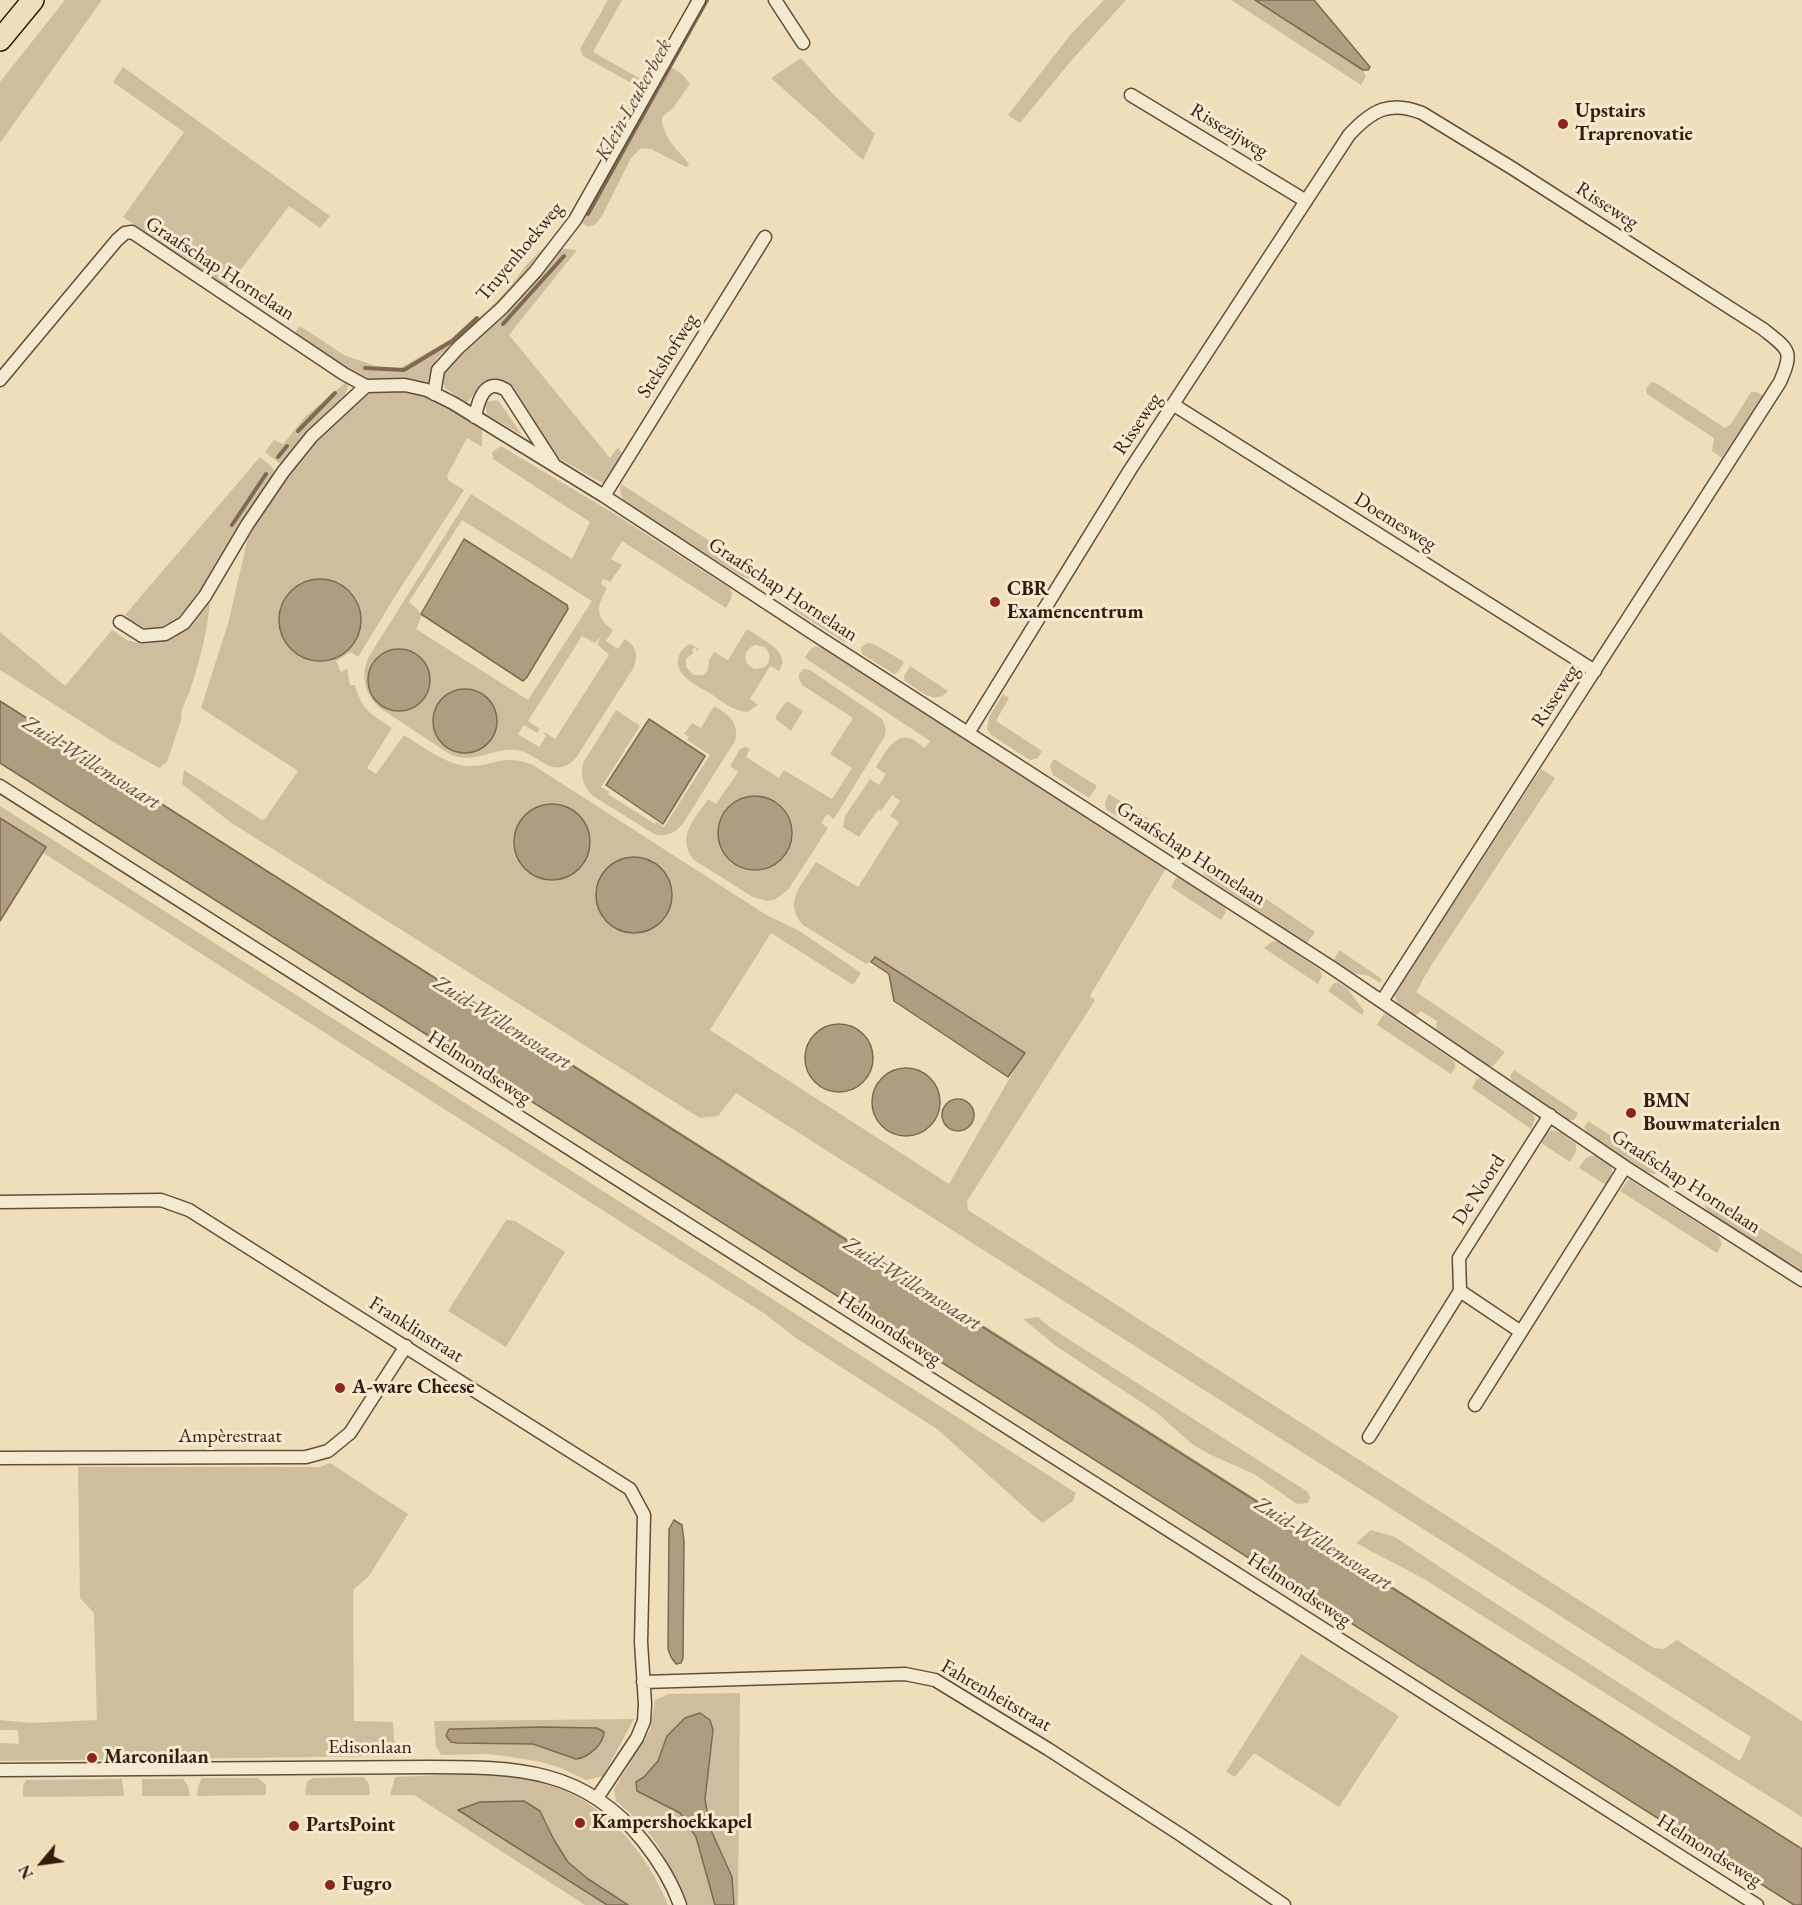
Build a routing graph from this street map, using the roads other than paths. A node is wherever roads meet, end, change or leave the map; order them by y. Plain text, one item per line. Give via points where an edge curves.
1 (33, 0) edge
2 (699, 0) edge
3 (775, 0) edge
4 (0, 40) edge
5 (803, 43) dead end
6 (1131, 95) dead end
7 (1306, 201) junction
8 (765, 237) dead end
9 (0, 380) edge
10 (366, 386) junction
11 (434, 394) junction
12 (1174, 405) junction
13 (475, 417) junction
14 (555, 466) junction
15 (604, 496) junction
16 (120, 622) dead end
17 (1595, 671) junction
18 (968, 733) junction
19 (0, 786) edge
20 (1382, 1001) junction
21 (1550, 1115) junction
22 (1625, 1167) junction
23 (0, 1202) edge
24 (1802, 1280) edge
25 (1460, 1291) junction
26 (1521, 1332) junction
27 (406, 1346) junction
28 (1475, 1405) dead end
29 (1369, 1437) dead end
30 (0, 1458) edge
31 (643, 1682) junction
32 (0, 1770) edge
33 (597, 1798) junction
34 (680, 1905) edge
35 (1284, 1905) edge
36 (1757, 1905) edge

1 - 4 highway
2 - 11 street, Truyenhoekweg via 574,220 535,272 438,370
3 - 5 street
6 - 7 street, Rissezijweg
7 - 12 street, Risseweg
7 - 17 street, Risseweg via 1363,119 1384,108 1406,106 1512,168 1785,347 1788,362 1780,382
8 - 15 street, Stekshofweg
9 - 10 street, Graafschap Hornelaan via 117,240 125,232 132,232
10 - 11 street, Graafschap Hornelaan via 405,385
10 - 16 street via 312,436 283,472 184,623 165,634 142,636
11 - 13 street, Graafschap Hornelaan
12 - 17 street, Doemesweg
12 - 18 street, Risseweg
13 - 14 street, Graafschap Hornelaan
13 - 14 street, Graafschap Hornelaan via 481,395 499,385
14 - 15 street, Graafschap Hornelaan
15 - 18 street, Graafschap Hornelaan
17 - 20 street, Risseweg
18 - 20 street, Graafschap Hornelaan
19 - 36 street, Helmondseweg
20 - 21 street, Graafschap Hornelaan
21 - 22 street, Graafschap Hornelaan
21 - 25 street, De Noord via 1459,1258
22 - 24 street, Graafschap Hornelaan
22 - 26 street
23 - 27 street, Franklinstraat via 161,1200 189,1210
25 - 26 street
25 - 29 street
26 - 28 street
27 - 30 street, Ampèrestraat via 350,1434 328,1451 306,1456
27 - 31 street, Franklinstraat via 630,1489 644,1515
31 - 33 street, Franklinstraat via 644,1721
31 - 35 street, Fahrenheitstraat via 905,1674 935,1680 1162,1822
32 - 33 street, Edisonlaan via 488,1767 565,1781
33 - 34 street, Edisonlaan via 628,1822 657,1859

